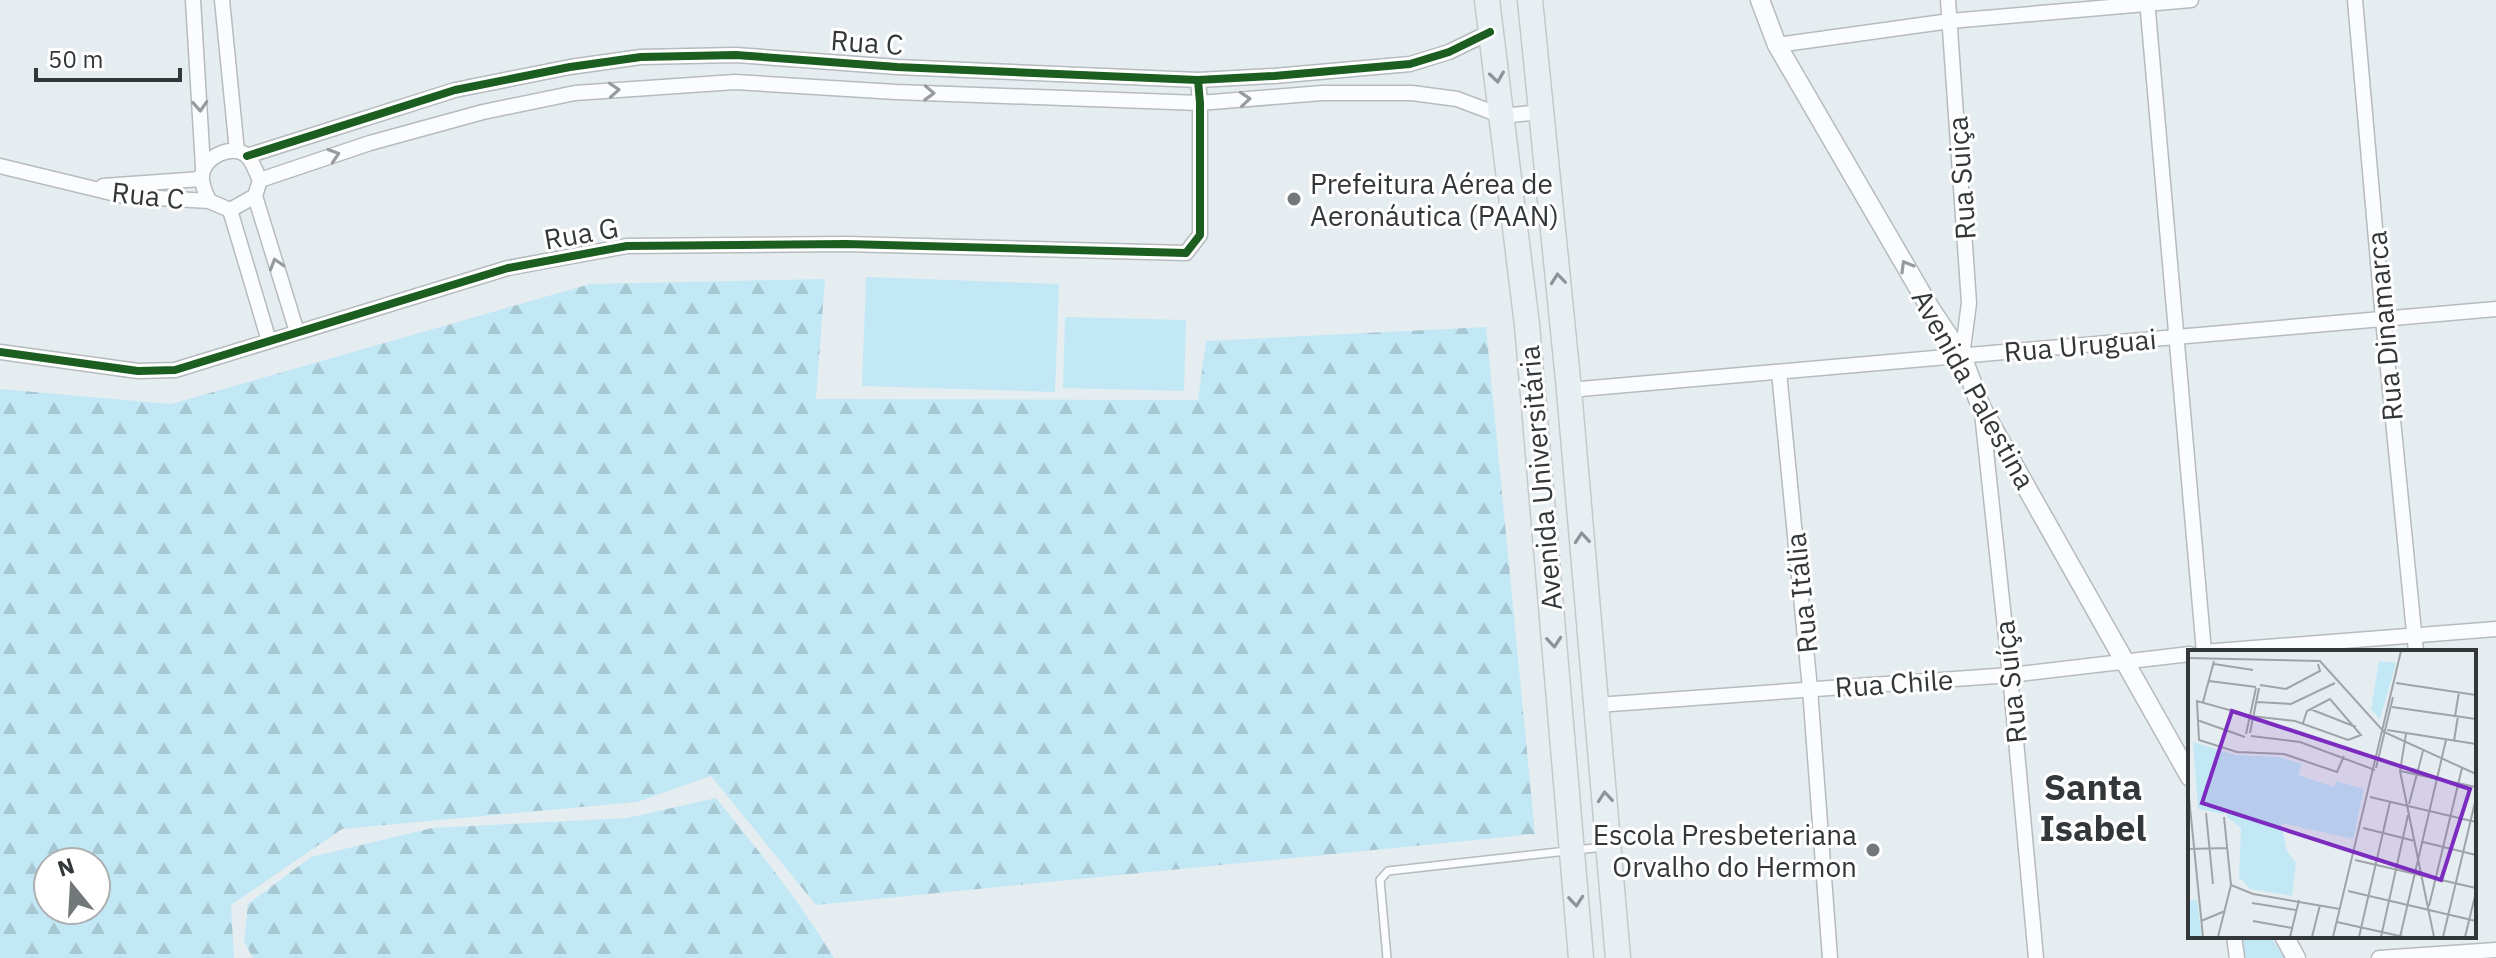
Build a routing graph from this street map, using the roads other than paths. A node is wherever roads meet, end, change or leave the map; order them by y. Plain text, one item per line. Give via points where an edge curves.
1 (193, 0) edge
2 (222, 0) edge
3 (1487, 0) edge
4 (1530, 0) edge
5 (1760, 0) edge
6 (1948, 0) edge
7 (2191, 0) edge
8 (2355, 0) edge
9 (2148, 2) edge
10 (1950, 21) junction
11 (1490, 32) junction
12 (1777, 45) junction
13 (1410, 64) junction
14 (570, 67) junction
15 (897, 67) junction
16 (1322, 72) junction
17 (1274, 76) junction
18 (1198, 80) junction
19 (896, 92) junction
20 (575, 93) junction
21 (1322, 93) junction
22 (1412, 93) junction
23 (1275, 96) junction
24 (1200, 103) junction
25 (1541, 112) junction
26 (1502, 116) junction
27 (242, 154) junction
28 (0, 166) edge
29 (202, 173) junction
30 (1548, 178) junction
31 (260, 180) junction
32 (1510, 182) junction
33 (86, 188) junction
34 (255, 196) junction
35 (209, 201) junction
36 (230, 210) junction
37 (2496, 309) edge
38 (2383, 319) junction
39 (297, 332) junction
40 (2176, 337) junction
41 (269, 341) junction
42 (0, 352) edge
43 (1962, 356) junction
44 (1779, 372) junction
45 (1569, 390) junction
46 (1981, 407) junction
47 (2496, 629) edge
48 (2415, 644) edge
49 (2203, 650) edge
50 (2256, 650) edge
51 (2188, 654) edge
52 (2126, 662) junction
53 (2010, 675) junction
54 (1810, 689) junction
55 (1597, 705) junction
56 (2188, 773) edge
57 (1609, 846) junction
58 (1572, 848) junction
59 (2234, 938) edge
60 (2285, 938) edge
61 (2496, 950) edge
62 (2439, 955) edge
63 (1387, 958) edge
64 (1581, 958) edge
65 (1618, 958) edge
66 (1830, 958) edge
67 (2036, 958) edge
68 (2237, 958) edge
69 (2296, 958) edge
70 (2379, 958) edge

1 -> 29 street
2 - 27 street
3 - 11 main road, Avenida Universitária
4 - 25 main road, Avenida Universitária
5 - 12 street, Avenida Palestina
6 - 10 street, Rua Suiça
7 - 9 street
8 - 38 street, Rua Dinamarca
9 - 10 street
9 - 40 street
10 - 12 street
10 - 43 street, Rua Suiça via 1969,303
11 - 13 street, Rua C
11 -> 26 main road, Avenida Universitária
43 -> 12 street, Avenida Palestina
13 - 16 street, Rua C
13 - 22 street
14 - 15 street, Rua C via 641,57 736,55
14 - 20 street
14 - 27 street, Rua C via 455,90
15 - 18 street, Rua C
15 - 19 street
16 - 17 street, Rua C
16 - 21 street
17 - 18 street, Rua C
17 - 23 street
18 - 24 street
20 -> 19 street, Rua C via 735,82
19 -> 24 street, Rua C
31 -> 20 street, Rua C via 370,143
21 - 22 street, Rua C
21 - 23 street, Rua C
22 - 26 street, Rua C via 1457,99
24 -> 23 street, Rua C
24 - 39 street, Rua G via 1200,235 1186,253 846,244 627,246 508,268
25 - 26 street
25 - 30 main road, Avenida Universitária
26 - 32 main road, Avenida Universitária
27 - 29 street via 217,154
27 - 31 street
28 - 33 street, Rua C
29 - 33 street, Rua C
29 - 35 street
30 - 32 main road
45 -> 30 main road, Avenida Universitária
31 - 34 street
32 -> 58 main road, Avenida Universitária
33 - 35 street, Rua C
34 - 36 street
39 -> 34 street
35 - 36 street
36 - 41 street
37 - 38 street, Rua Uruguai
38 - 40 street, Rua Uruguai
38 - 48 street, Rua Dinamarca
39 - 41 street, Rua G
40 - 43 street, Rua Uruguai
40 - 49 street
41 - 42 street, Rua G via 175,370 138,371
43 - 44 street, Rua Uruguai
43 - 46 street, Avenida Palestina
44 - 45 street, Rua Uruguai
44 - 54 street, Rua Itália
55 -> 45 main road, Avenida Universitária
46 - 52 street, Avenida Palestina
46 - 53 street, Rua Suíça
47 - 48 street
48 - 50 street
51 - 52 street, Rua Chile
52 - 53 street, Rua Chile
52 - 56 street, Avenida Palestina
53 - 54 street, Rua Chile
53 - 67 street, Rua Suíça
54 - 55 street, Rua Chile
54 - 66 street, Rua Itália
57 -> 55 main road, Avenida Universitária
57 - 58 lane
57 - 65 main road, Avenida Universitária
58 - 63 lane via 1388,871 1380,880
58 -> 64 main road, Avenida Universitária
59 - 68 street
60 - 69 street
61 - 62 street
62 - 70 street

